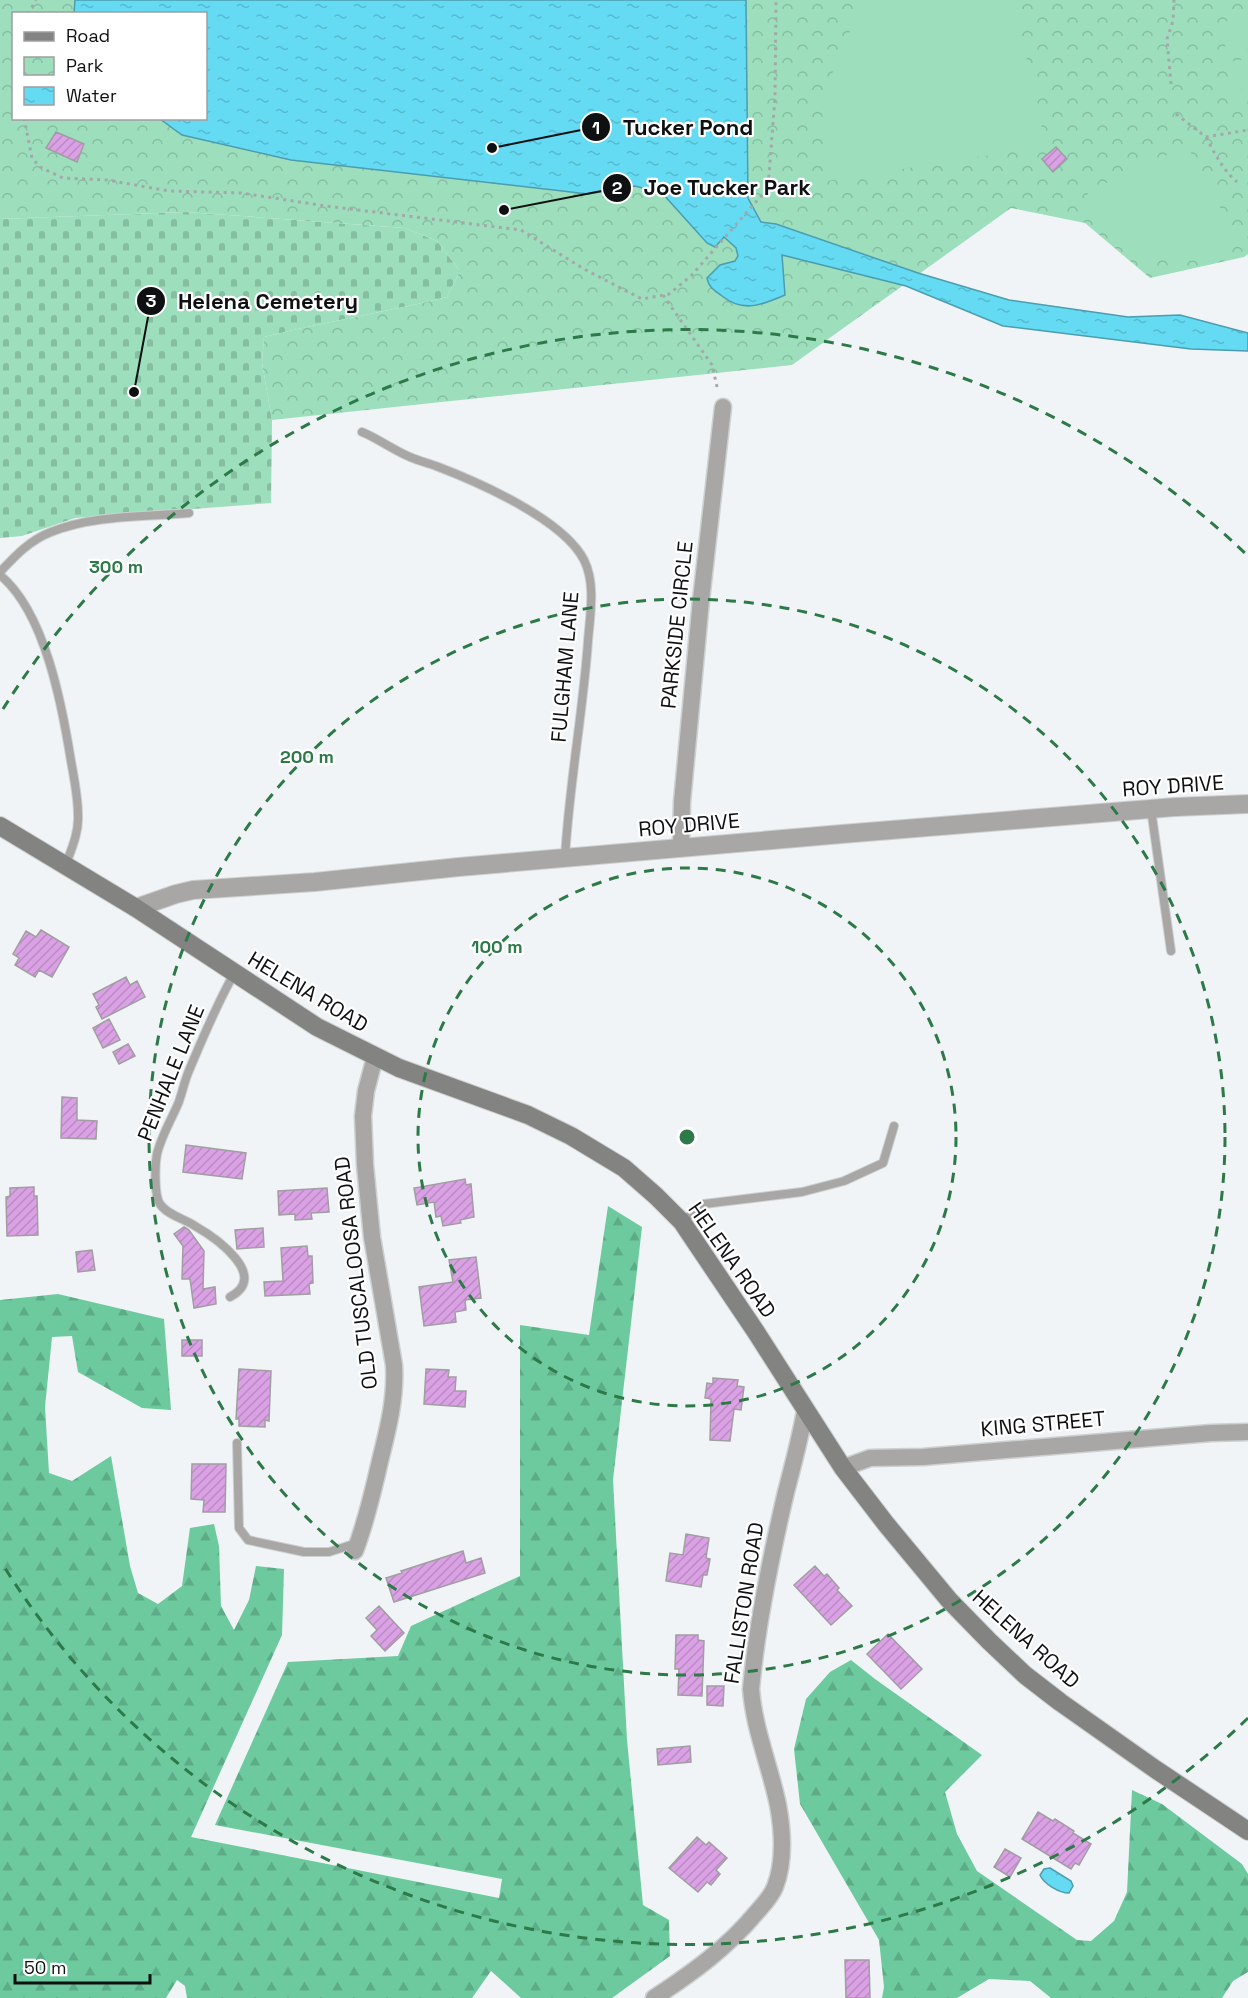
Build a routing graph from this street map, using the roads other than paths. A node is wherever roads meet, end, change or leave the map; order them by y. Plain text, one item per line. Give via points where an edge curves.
1 (723, 407) road end
2 (362, 432) dead end
3 (189, 513) dead end
4 (0, 573) edge
5 (1248, 804) edge
6 (1151, 810) junction
7 (0, 826) edge
8 (681, 848) junction
9 (565, 858) junction
10 (66, 864) junction
11 (136, 908) junction
12 (1171, 951) dead end
13 (234, 974) junction
14 (375, 1057) junction
15 (894, 1126) dead end
16 (682, 1222) junction
17 (230, 1297) dead end
18 (805, 1411) junction
19 (1248, 1432) edge
20 (237, 1443) dead end
21 (843, 1468) junction
22 (356, 1547) joint
23 (1248, 1831) edge
24 (654, 1998) edge

1 - 8 street, PARKSIDE CIRCLE via 682,802
2 - 9 lane, FULGHAM LANE via 411,458 498,493 562,534 584,560 590,577 591,601
3 - 4 lane via 105,520 60,530 24,548
4 - 10 lane via 31,618 62,708 79,817
5 - 6 street, ROY DRIVE
6 - 8 street, ROY DRIVE
6 - 12 lane
7 - 10 main road, HELENA ROAD
8 - 9 street, ROY DRIVE
9 - 11 street, ROY DRIVE via 193,891
10 - 11 main road, HELENA ROAD
11 - 13 main road, HELENA ROAD
13 - 14 main road, HELENA ROAD via 317,1028
13 - 17 lane, PENHALE LANE via 222,994 156,1156 160,1204 211,1237 243,1268 245,1278 240,1292
14 - 16 main road, HELENA ROAD via 528,1115 571,1136 624,1168
14 - 22 street, OLD TUSCALOOSA ROAD via 363,1116 364,1165 395,1382 390,1420
15 - 16 lane via 883,1163 844,1181 802,1192 704,1203
16 - 18 main road, HELENA ROAD
18 - 21 main road, HELENA ROAD
18 - 24 street, FALLISTON ROAD via 771,1565 751,1689 778,1804 782,1831 779,1876 774,1890 743,1929 717,1954
19 - 21 street, KING STREET via 870,1458
20 - 22 lane via 239,1528 248,1540 304,1552
21 - 23 main road, HELENA ROAD via 950,1600 1025,1675

